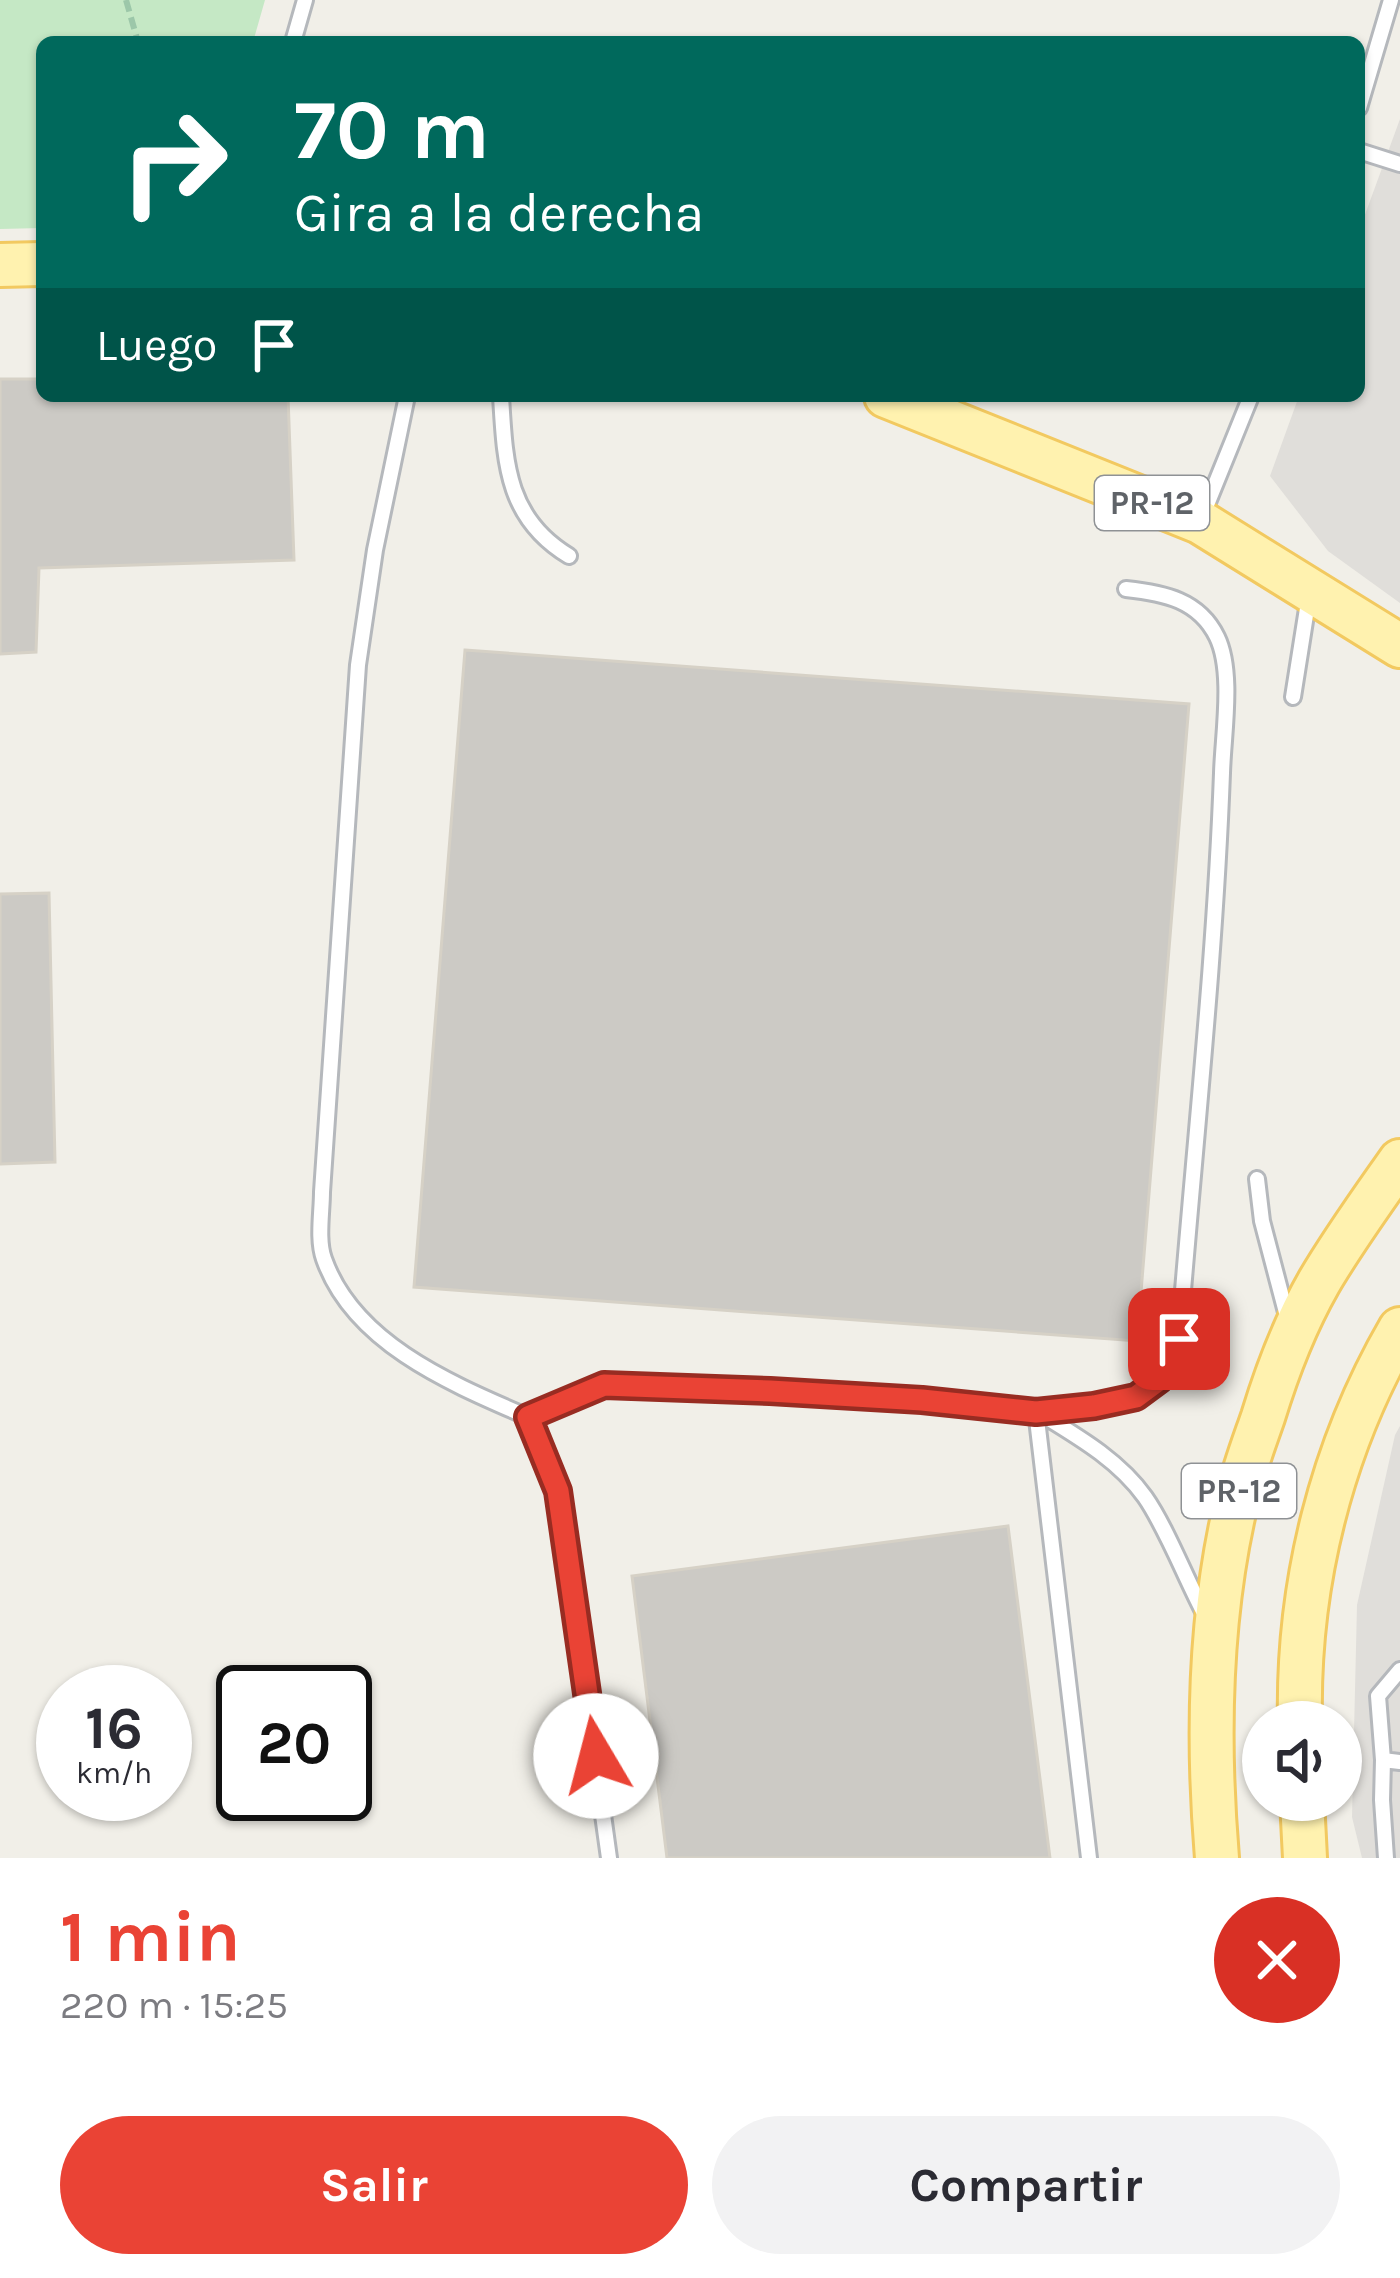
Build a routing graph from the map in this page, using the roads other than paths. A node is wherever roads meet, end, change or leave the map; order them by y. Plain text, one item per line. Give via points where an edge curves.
1 (305, 0) edge
2 (1391, 0) edge
3 (295, 36) edge
4 (1365, 88) edge
5 (1365, 154) edge
6 (1400, 164) edge
7 (36, 264) edge
8 (0, 265) edge
9 (406, 402) edge
10 (501, 402) edge
11 (901, 402) edge
12 (1249, 402) edge
13 (1200, 522) junction
14 (569, 556) dead end
15 (1126, 589) dead end
16 (1310, 591) junction
17 (1400, 646) edge
18 (1293, 697) dead end
19 (1400, 1161) edge
20 (1257, 1179) dead end
21 (1400, 1329) edge
22 (1293, 1334) junction
23 (1036, 1412) junction
24 (528, 1417) junction
25 (1217, 1639) junction
26 (1400, 1670) edge
27 (1300, 1701) edge
28 (1383, 1760) junction
29 (1400, 1762) edge
30 (1303, 1821) edge
31 (610, 1858) edge
32 (1089, 1858) edge
33 (1217, 1858) edge
34 (1306, 1858) edge
35 (1386, 1858) edge

1 - 3 lane
2 - 4 lane
5 - 6 lane
7 - 8 main road
9 - 24 lane via 358,665 322,1255 370,1328 455,1385
10 - 14 lane via 505,467 517,496 534,528
11 - 13 main road, PR-12
12 - 13 lane
13 - 16 main road, PR-12
15 - 23 lane via 1186,602 1206,618 1226,670 1179,1339 1174,1360 1136,1397
16 - 17 main road, PR-12
16 - 18 lane
19 - 22 main road, PR-12
20 - 22 lane
21 - 27 main road, PR-12 via 1336,1469 1309,1581
22 - 25 main road, PR-12 via 1238,1493
23 - 24 lane via 604,1385
23 - 25 lane via 1110,1461 1147,1500
23 - 32 lane
24 - 31 lane via 558,1491
25 - 33 main road, PR-12
26 - 28 lane via 1378,1696
28 - 29 lane
28 - 35 lane
30 - 34 main road

